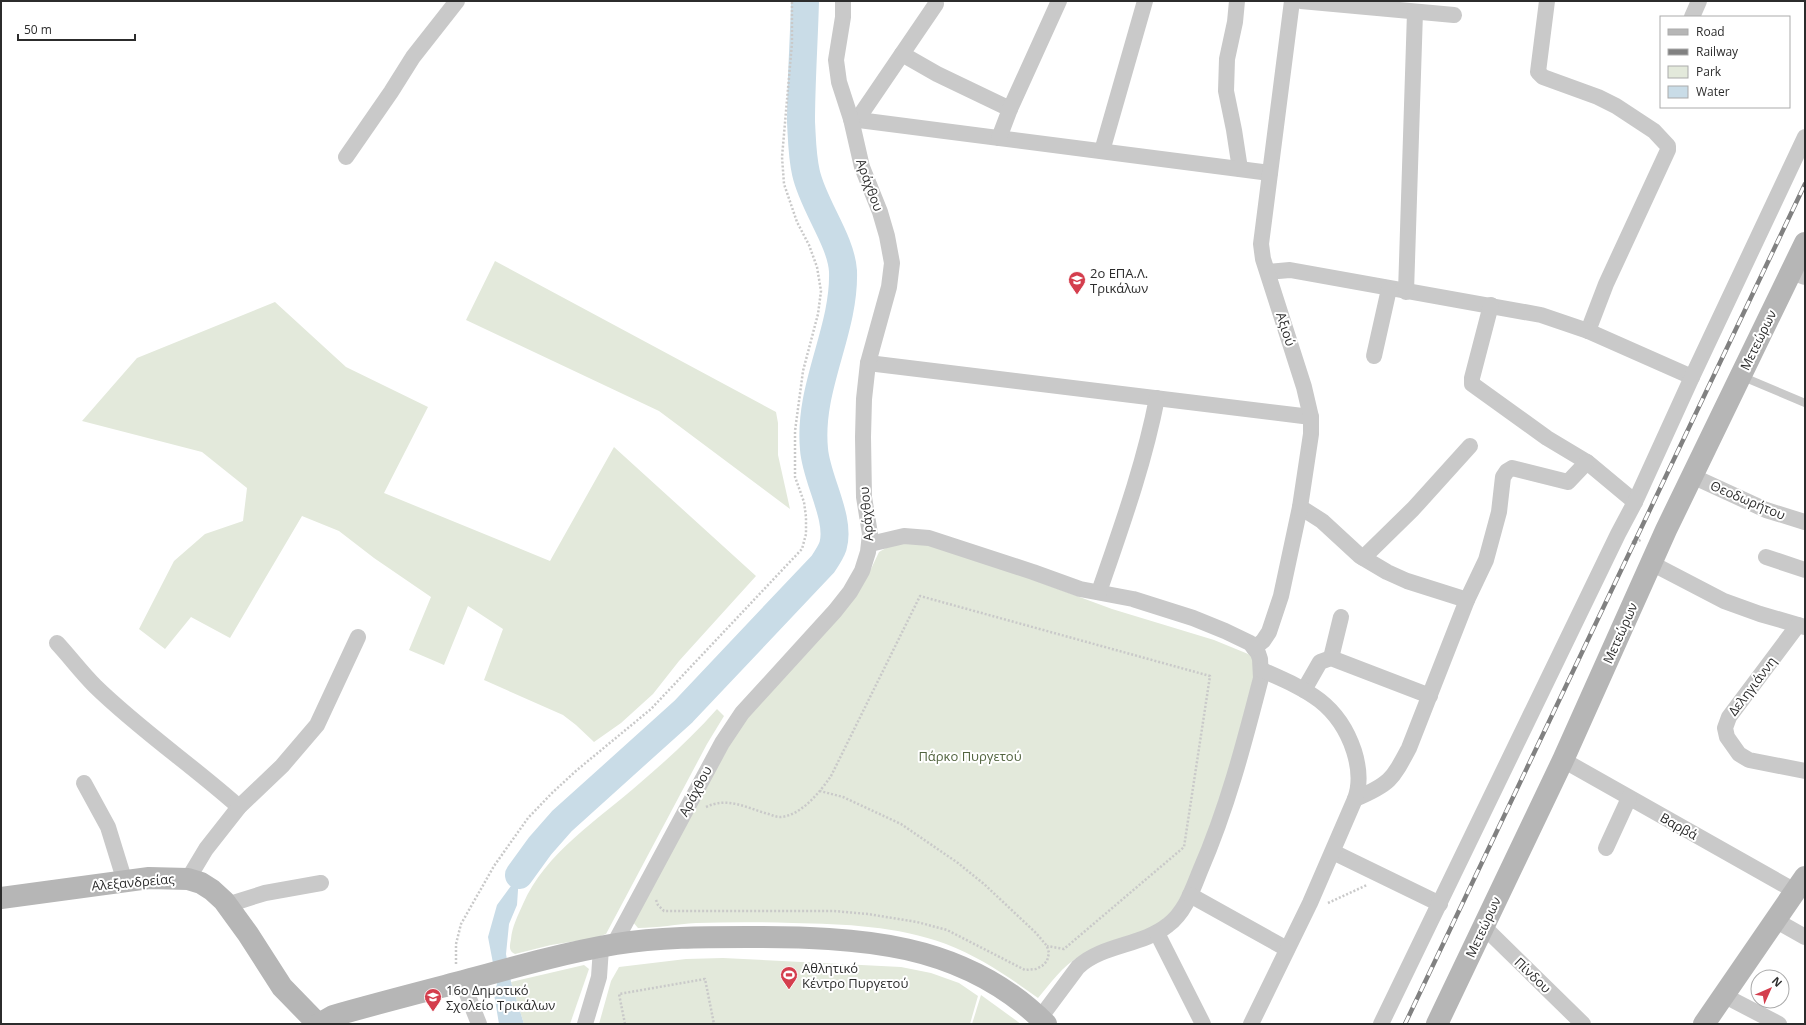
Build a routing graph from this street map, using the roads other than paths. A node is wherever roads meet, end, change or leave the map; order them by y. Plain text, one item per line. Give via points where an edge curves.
1 (457, 1) edge
2 (854, 1) edge
3 (1059, 1) edge
4 (1145, 1) edge
5 (1237, 1) edge
6 (1292, 1) edge
7 (1301, 1) edge
8 (1547, 1) edge
9 (1699, 1) edge
10 (936, 4) dead end
11 (843, 9) edge
12 (1415, 12) junction
13 (1454, 15) dead end
14 (1692, 16) edge
15 (902, 54) junction
16 (1010, 109) junction
17 (854, 119) junction
18 (1805, 137) edge
19 (999, 138) junction
20 (1102, 151) junction
21 (346, 157) dead end
22 (1240, 169) junction
23 (1270, 173) junction
24 (1805, 243) edge
25 (1268, 272) junction
26 (1798, 275) edge
27 (1389, 289) junction
28 (1406, 292) junction
29 (1491, 305) junction
30 (1588, 331) junction
31 (1374, 356) dead end
32 (868, 364) junction
33 (1740, 376) junction
34 (1692, 377) junction
35 (1157, 398) junction
36 (1805, 403) edge
37 (1311, 416) junction
38 (1470, 446) dead end
39 (1587, 462) junction
40 (1692, 476) junction
41 (1635, 502) junction
42 (1300, 508) junction
43 (1805, 522) edge
44 (870, 544) junction
45 (1766, 557) dead end
46 (1363, 558) junction
47 (1651, 563) junction
48 (1805, 570) edge
49 (1099, 592) junction
50 (1468, 600) junction
51 (1341, 617) dead end
52 (1802, 626) edge
53 (358, 637) dead end
54 (57, 643) dead end
55 (1254, 648) junction
56 (1331, 658) junction
57 (1262, 670) junction
58 (1304, 690) junction
59 (1430, 696) junction
60 (1563, 760) junction
61 (1805, 771) edge
62 (84, 783) dead end
63 (1629, 798) junction
64 (1356, 799) junction
65 (239, 807) junction
66 (1606, 848) dead end
67 (1332, 852) junction
68 (188, 879) junction
69 (125, 882) junction
70 (321, 883) dead end
71 (1800, 884) edge
72 (1190, 895) junction
73 (1, 898) edge
74 (1440, 904) junction
75 (227, 905) junction
76 (1775, 920) junction
77 (1484, 927) junction
78 (1157, 933) junction
79 (1805, 937) edge
80 (608, 946) junction
81 (1287, 949) junction
82 (467, 980) junction
83 (1723, 995) junction
84 (1043, 1021) edge
85 (319, 1024) edge
86 (479, 1024) edge
87 (586, 1024) edge
88 (1203, 1024) edge
89 (1251, 1024) edge
90 (1381, 1024) edge
91 (1437, 1024) edge
92 (1583, 1024) edge
93 (1704, 1024) edge
94 (1779, 1024) edge

1 - 21 street via 412,57
2 - 11 street, Αράχθου
3 - 16 street
4 - 20 street
5 - 22 street via 1227,59 1226,91
6 - 23 street, Αξιού
7 - 12 street
8 - 30 street via 1538,72 1542,76 1616,106 1654,131 1668,146 1606,284
9 - 14 street
10 - 15 street
11 - 17 street, Αράχθου via 836,60 839,82
12 - 13 street
12 - 28 street
15 - 16 street
15 - 17 street
16 - 19 street
17 - 19 street
17 - 32 street, Αράχθου via 862,167 880,212 892,262 889,286
18 - 34 street
19 - 20 street
20 - 22 street
22 - 23 street
23 - 25 street, Αξιού via 1260,244
24 - 26 street, Μετεώρων
25 - 27 street via 1290,270
25 - 37 street, Αξιού via 1298,365
26 - 33 street, Μετεώρων
27 - 28 street
27 - 31 street
28 - 29 street
29 - 30 street via 1541,314
29 - 39 street via 1472,384 1547,438
30 - 34 street
32 - 35 street
32 - 44 street, Αράχθου via 863,437 864,497
33 - 36 lane
33 - 40 street, Μετεώρων
34 - 41 street
35 - 37 street
35 - 49 street via 1152,426 1132,496
37 - 42 street, Αξιού via 1311,443
38 - 46 street via 1413,509
39 - 41 street
39 - 50 street via 1568,482 1512,468 1506,471 1491,544
40 - 43 street, Θεοδωρήτου via 1766,510
40 - 47 street, Μετεώρων
41 - 74 street
42 - 46 street via 1316,516
42 - 55 street, Αξιού via 1276,612 1266,637
44 - 49 street via 895,537 921,537 948,543 1080,589
44 - 80 street, Αράχθου via 867,560 850,592 742,713 722,743
45 - 48 street
46 - 50 street via 1407,581
47 - 52 street via 1724,601
47 - 60 street, Μετεώρων
49 - 55 street via 1133,599 1193,618 1238,636
50 - 59 street
51 - 56 street
52 - 61 street, Δεληγιάννη via 1729,717 1725,728 1727,737 1739,754 1749,760
53 - 65 street via 317,725 282,766
54 - 65 street via 94,685 156,740
55 - 57 street
56 - 58 street via 1320,662
56 - 59 street
57 - 58 street
57 - 72 street via 1232,789
58 - 64 street via 1328,706 1346,730 1358,765 1359,785
59 - 64 street via 1409,748 1392,779
60 - 63 street, Βαρβά
60 - 77 street, Μετεώρων
62 - 69 street via 108,827
63 - 66 street
63 - 71 street, Βαρβά
64 - 67 street
65 - 68 street via 206,849
67 - 74 street
67 - 81 street
68 - 69 street, Αλεξανδρείας via 149,878
68 - 75 street, Αλεξανδρείας via 212,890
69 - 73 street, Αλεξανδρείας
70 - 75 street via 265,892
71 - 76 street
72 - 78 street via 1176,918
72 - 81 street
74 - 90 street
75 - 85 street, Αλεξανδρείας via 282,987
76 - 79 street
76 - 83 street
77 - 91 street, Μετεώρων
77 - 92 street, Πίνδου
78 - 84 street via 1084,961
78 - 88 street
80 - 82 street via 528,963
80 - 84 street via 688,938 744,937 835,939 886,944 931,954 966,969 1002,987
80 - 87 street
81 - 89 street
82 - 85 street via 333,1016
82 - 86 street
83 - 93 street
83 - 94 street

